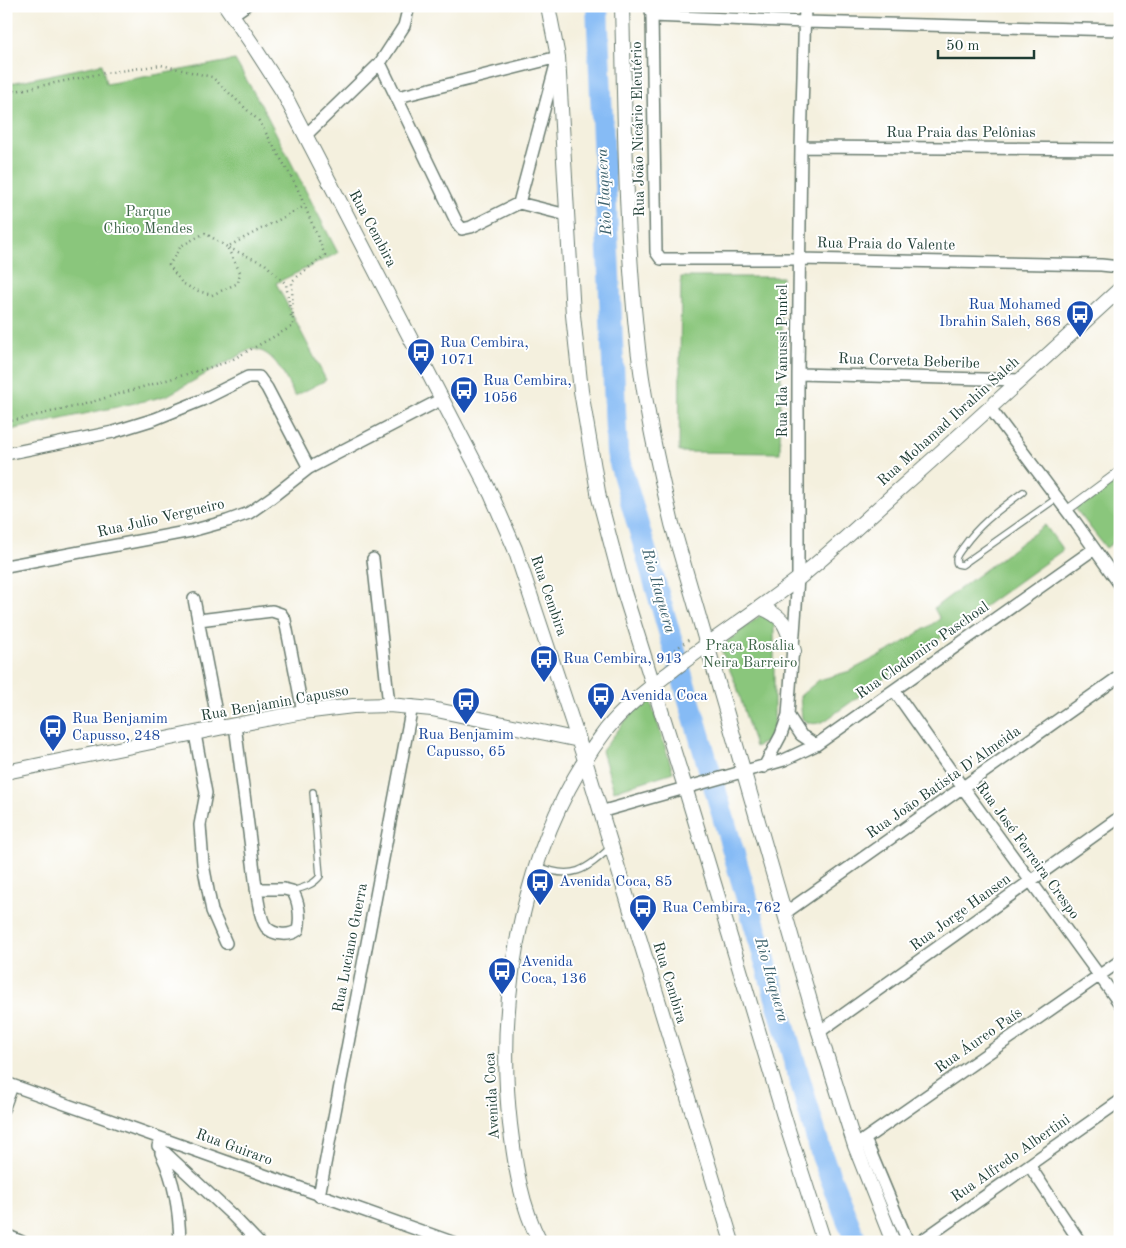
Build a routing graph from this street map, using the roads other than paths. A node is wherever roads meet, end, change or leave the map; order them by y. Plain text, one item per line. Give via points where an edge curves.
1 (245, 6) edge
2 (410, 6) edge
3 (548, 6) edge
4 (622, 6) edge
5 (806, 6) edge
6 (229, 11) edge
7 (651, 11) edge
8 (805, 22) junction
9 (1120, 30) edge
10 (558, 57) junction
11 (380, 62) junction
12 (398, 97) junction
13 (305, 136) junction
14 (801, 147) junction
15 (1120, 150) edge
16 (519, 203) junction
17 (567, 215) junction
18 (656, 252) joint
19 (799, 259) junction
20 (1120, 267) edge
21 (1120, 289) edge
22 (798, 374) junction
23 (1020, 380) junction
24 (442, 399) junction
25 (990, 408) junction
26 (6, 454) edge
27 (309, 468) junction
28 (1120, 471) edge
29 (1023, 492) dead end
30 (1056, 498) junction
31 (1066, 511) junction
32 (1094, 549) junction
33 (373, 559) dead end
34 (6, 566) edge
35 (798, 578) junction
36 (1120, 585) edge
37 (194, 599) dead end
38 (760, 607) junction
39 (199, 620) junction
40 (705, 646) junction
41 (794, 651) junction
42 (1120, 676) edge
43 (658, 682) junction
44 (894, 690) junction
45 (389, 705) junction
46 (412, 706) junction
47 (303, 712) junction
48 (788, 715) junction
49 (235, 725) junction
50 (219, 728) junction
51 (195, 734) junction
52 (579, 740) junction
53 (816, 745) junction
54 (585, 760) junction
55 (764, 766) junction
56 (6, 772) edge
57 (744, 772) junction
58 (689, 786) junction
59 (963, 788) junction
60 (313, 792) dead end
61 (600, 812) junction
62 (1120, 817) edge
63 (611, 847) junction
64 (538, 866) junction
65 (1031, 881) junction
66 (256, 889) junction
67 (292, 891) junction
68 (784, 913) junction
69 (226, 943) dead end
70 (1120, 960) edge
71 (1099, 975) junction
72 (1120, 1004) edge
73 (819, 1032) junction
74 (11, 1085) edge
75 (1120, 1101) edge
76 (6, 1110) edge
77 (151, 1134) junction
78 (860, 1142) junction
79 (158, 1146) junction
80 (1028, 1165) junction
81 (319, 1196) junction
82 (6, 1236) edge
83 (22, 1242) edge
84 (180, 1242) edge
85 (258, 1242) edge
86 (452, 1242) edge
87 (540, 1242) edge
88 (732, 1242) edge
89 (824, 1242) edge
90 (893, 1242) edge
91 (908, 1242) edge
92 (920, 1242) edge
93 (1080, 1242) edge

1 - 6 street
2 - 11 street via 404,26
3 - 10 street
4 - 40 street via 627,206 636,331 654,449
5 - 8 street, Rua Ida Vanussi Puntel
6 - 13 street, Rua Cembira via 283,92
7 - 8 street
7 - 18 street, Rua João Nicário Eleutério
8 - 9 street
8 - 14 street, Rua Ida Vanussi Puntel
10 - 12 street
10 - 16 street
10 - 17 street
11 - 12 street
11 - 13 street
12 - 16 street via 462,228 471,227
13 - 24 street, Rua Cembira
14 - 15 street, Rua Praia das Pelônias
14 - 19 street, Rua Ida Vanussi Puntel
16 - 17 street
17 - 43 street via 580,391 589,448 612,550
18 - 19 street, Rua Praia do Valente via 661,259
19 - 20 street, Rua Praia do Valente
19 - 22 street, Rua Ida Vanussi Puntel
21 - 23 street, Rua Mohamad Ibrahin Saleh
22 - 23 street, Rua Corveta Beberibe
22 - 35 street, Rua Ida Vanussi Puntel
23 - 25 street, Rua Mohamad Ibrahin Saleh
24 - 27 street, Rua Julio Vergueiro
24 - 52 street, Rua Cembira via 515,549
25 - 30 street
25 - 35 street, Rua Mohamad Ibrahin Saleh
26 - 27 street via 113,432 155,419 254,376 259,377 267,388
27 - 34 street, Rua Julio Vergueiro via 249,513 227,521 181,533
28 - 31 street
29 - 30 lane via 975,530 956,557 957,564 962,565
30 - 31 street
31 - 32 street
32 - 36 street
32 - 44 street, Rua Clodomiro Paschoal
33 - 45 street
35 - 38 street, Avenida Coca
35 - 41 street, Rua Ida Vanussi Puntel
37 - 39 street
38 - 40 street, Avenida Coca
38 - 41 street via 783,621
39 - 47 street via 272,611 281,614 285,620
39 - 50 street
40 - 43 street, Avenida Coca
40 - 57 street
41 - 48 street, Rua Ida Vanussi Puntel
42 - 59 street, Rua João Batista D'Almeida
43 - 54 street, Avenida Coca via 608,728
43 - 58 street
44 - 53 street, Rua Clodomiro Paschoal
44 - 59 street, Rua José Ferreira Crespo
45 - 46 street, Rua Benjamin Capusso
45 - 47 street, Rua Benjamin Capusso
46 - 52 street, Rua Benjamin Capusso
46 - 81 street, Rua Luciano Guerra
47 - 49 street, Rua Benjamin Capusso
48 - 53 street via 802,734
48 - 55 street, Rua Ida Vanussi Puntel
49 - 50 street, Rua Benjamin Capusso
49 - 66 street
50 - 51 street, Rua Benjamin Capusso
51 - 56 street, Rua Benjamin Capusso
51 - 69 street via 206,793 200,825 202,864 212,911
52 - 54 street, Rua Cembira
53 - 55 street, Rua Clodomiro Paschoal via 797,756
54 - 61 street, Rua Cembira
54 - 64 street, Avenida Coca via 550,830
55 - 57 street
57 - 58 street
57 - 68 street
58 - 61 street
58 - 89 street via 789,1133
59 - 65 street, Rua José Ferreira Crespo
59 - 68 street, Rua João Batista D'Almeida
60 - 67 lane via 320,876 317,881
61 - 63 street, Rua Cembira
62 - 65 street, Rua Jorge Hansen
63 - 64 lane via 592,864 575,873 557,873
63 - 88 street, Rua Cembira
64 - 87 street, Avenida Coca via 518,936 510,986 506,1067 520,1188
65 - 71 street, Rua José Ferreira Crespo
65 - 73 street, Rua Jorge Hansen
66 - 67 street
66 - 67 street via 266,927 277,933 290,934 298,930 300,920
68 - 73 street
70 - 71 street, Rua Áureo País
71 - 72 street, Rua José Ferreira Crespo
71 - 78 street, Rua Áureo País
73 - 78 street
74 - 76 lane
74 - 77 street, Rua Guiraro
75 - 80 street, Rua Alfredo Albertini
77 - 79 street
77 - 81 street, Rua Guiraro
78 - 90 street
78 - 91 street
79 - 84 street via 174,1186
79 - 85 street
80 - 92 street, Rua Alfredo Albertini
80 - 93 street
81 - 86 street, Rua Guiraro
82 - 83 street

